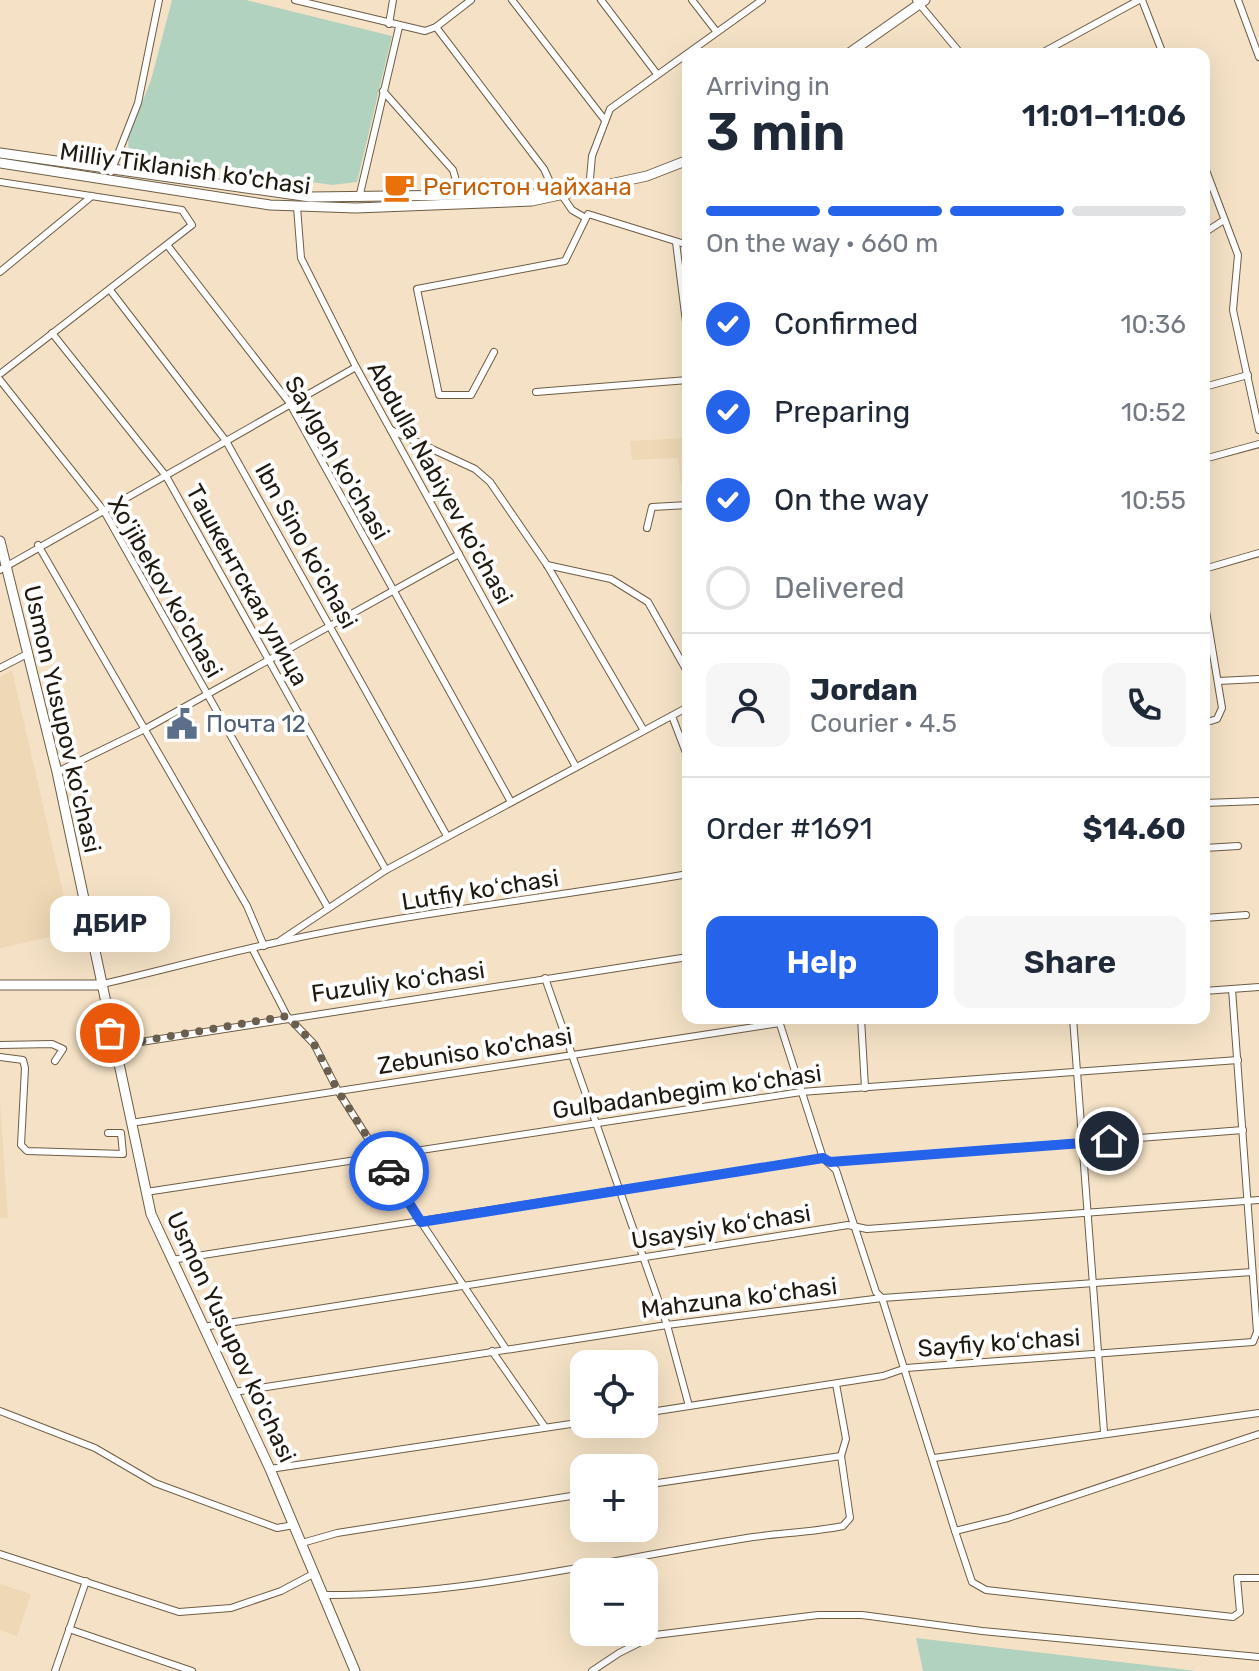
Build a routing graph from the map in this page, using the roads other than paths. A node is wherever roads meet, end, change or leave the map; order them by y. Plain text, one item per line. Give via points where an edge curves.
1 (159, 0) edge
2 (295, 0) edge
3 (393, 0) edge
4 (471, 0) edge
5 (512, 0) edge
6 (601, 0) edge
7 (692, 0) edge
8 (762, 0) edge
9 (1141, 0) edge
10 (1238, 0) edge
11 (920, 1) edge
12 (389, 24) junction
13 (399, 27) junction
14 (436, 27) junction
15 (716, 31) junction
16 (693, 48) edge
17 (856, 48) edge
18 (956, 48) edge
19 (1051, 48) edge
20 (1161, 48) edge
21 (1258, 54) edge
22 (682, 56) edge
23 (657, 74) junction
24 (383, 91) junction
25 (604, 119) junction
26 (0, 153) edge
27 (682, 162) edge
28 (0, 163) edge
29 (110, 175) junction
30 (0, 182) edge
31 (1210, 182) edge
32 (589, 190) junction
33 (460, 194) junction
34 (558, 195) junction
35 (92, 196) junction
36 (359, 198) junction
37 (297, 207) junction
38 (584, 217) junction
39 (1224, 220) junction
40 (1210, 229) edge
41 (676, 242) junction
42 (682, 244) edge
43 (168, 246) junction
44 (0, 272) edge
45 (110, 290) junction
46 (682, 290) edge
47 (52, 333) junction
48 (494, 352) dead end
49 (356, 367) junction
50 (1248, 375) junction
51 (0, 377) edge
52 (682, 380) edge
53 (1210, 385) edge
54 (536, 392) dead end
55 (289, 402) junction
56 (391, 430) junction
57 (1259, 430) edge
58 (226, 441) junction
59 (1259, 444) edge
60 (1210, 457) edge
61 (166, 476) junction
62 (682, 505) edge
63 (104, 511) junction
64 (647, 528) dead end
65 (0, 541) edge
66 (38, 545) junction
67 (1259, 553) edge
68 (459, 554) junction
69 (547, 565) junction
70 (1210, 567) edge
71 (3, 568) edge
72 (392, 590) junction
73 (330, 626) junction
74 (1210, 630) edge
75 (1213, 646) junction
76 (1210, 647) edge
77 (29, 653) junction
78 (269, 660) junction
79 (682, 662) edge
80 (0, 668) edge
81 (1259, 679) edge
82 (1218, 681) junction
83 (206, 695) junction
84 (682, 710) edge
85 (672, 716) junction
86 (1210, 720) edge
87 (145, 729) junction
88 (643, 729) junction
89 (682, 742) edge
90 (576, 767) junction
91 (57, 772) junction
92 (1259, 801) edge
93 (511, 802) junction
94 (1210, 803) edge
95 (447, 836) junction
96 (1238, 846) dead end
97 (1210, 848) edge
98 (386, 870) junction
99 (682, 875) edge
100 (328, 908) junction
101 (1246, 915) dead end
102 (1210, 918) edge
103 (278, 942) junction
104 (264, 946) junction
105 (252, 948) junction
106 (682, 958) edge
107 (545, 978) junction
108 (0, 985) edge
109 (99, 985) junction
110 (1259, 987) edge
111 (1232, 989) junction
112 (1210, 991) edge
113 (287, 1016) junction
114 (759, 1024) edge
115 (780, 1024) edge
116 (861, 1024) edge
117 (1073, 1024) edge
118 (0, 1045) edge
119 (113, 1046) junction
120 (570, 1053) junction
121 (0, 1057) edge
122 (1238, 1060) junction
123 (55, 1061) dead end
124 (1077, 1072) junction
125 (865, 1088) junction
126 (338, 1091) junction
127 (801, 1092) junction
128 (595, 1122) junction
129 (129, 1123) junction
130 (1243, 1130) junction
131 (108, 1133) dead end
132 (1082, 1143) junction
133 (380, 1156) junction
134 (823, 1158) junction
135 (830, 1162) junction
136 (618, 1189) junction
137 (144, 1192) junction
138 (1259, 1200) edge
139 (1247, 1201) junction
140 (1087, 1213) junction
141 (421, 1222) junction
142 (857, 1227) junction
143 (643, 1258) junction
144 (171, 1260) junction
145 (1252, 1272) junction
146 (1092, 1281) junction
147 (463, 1288) junction
148 (882, 1298) junction
149 (667, 1325) junction
150 (203, 1327) junction
151 (506, 1349) junction
152 (492, 1351) junction
153 (1097, 1354) junction
154 (906, 1368) junction
155 (836, 1384) junction
156 (234, 1392) junction
157 (689, 1406) junction
158 (0, 1411) edge
159 (658, 1411) edge
160 (1259, 1413) edge
161 (570, 1424) edge
162 (545, 1427) junction
163 (1104, 1432) junction
164 (1259, 1434) edge
165 (841, 1456) junction
166 (934, 1458) junction
167 (270, 1469) junction
168 (658, 1483) edge
169 (570, 1496) edge
170 (294, 1525) junction
171 (955, 1531) junction
172 (302, 1543) junction
173 (0, 1554) edge
174 (315, 1573) junction
175 (1259, 1578) edge
176 (86, 1581) junction
177 (324, 1595) junction
178 (69, 1629) junction
179 (1259, 1657) edge
180 (55, 1671) edge
181 (192, 1671) edge
182 (355, 1671) edge
183 (592, 1671) edge

1 - 29 street via 138,103
2 - 12 street
3 - 12 street
4 - 14 street
5 - 25 street
6 - 23 street
7 - 15 street
8 - 15 street
9 - 19 street
9 - 20 street
10 - 21 street
11 - 17 main road
11 - 18 street
12 - 13 street
13 - 14 street
13 - 24 street
14 - 34 street
15 - 16 street
22 - 23 street
23 - 25 street
24 - 33 street via 453,170
24 - 36 street
25 - 32 street via 592,156
26 - 29 main road, Milliy Tiklanish ko'chasi
27 - 32 main road, Milliy Tiklanish ko'chasi
28 - 29 main road, Milliy Tiklanish ko'chasi
29 - 36 main road, Milliy Tiklanish ko'chasi
29 - 37 main road, Milliy Tiklanish ko'chasi
30 - 35 street
31 - 39 street
32 - 34 main road, Milliy Tiklanish ko'chasi
33 - 34 main road, Milliy Tiklanish ko'chasi
33 - 36 main road, Milliy Tiklanish ko'chasi
34 - 37 main road, Milliy Tiklanish ko'chasi via 532,201
34 - 38 street
35 - 43 street via 182,210 191,219 191,228
35 - 44 street
37 - 49 street, Abdulla Nabiyev ko'chasi via 301,258
38 - 41 street via 592,214
38 - 48 street via 564,262 416,291 440,396 471,395
39 - 40 street
39 - 50 street via 1238,255 1233,310
41 - 42 street
41 - 46 street
43 - 45 street
43 - 55 street, Saylgoh ko'chasi
45 - 47 street
45 - 58 street, Ibn Sino ko'chasi
47 - 51 street
47 - 61 street, Ташкентская улица
49 - 55 street
49 - 56 street, Abdulla Nabiyev ko'chasi
50 - 53 street
50 - 57 street
51 - 63 street, Xo'jibekov ko'chasi
52 - 54 street
55 - 58 street
55 - 72 street, Saylgoh ko'chasi
56 - 68 street, Abdulla Nabiyev ko'chasi
56 - 69 street via 475,469 490,482
58 - 61 street
58 - 73 street, Ibn Sino ko'chasi
59 - 60 street
61 - 63 street
61 - 78 street, Ташкентская улица
62 - 64 street via 652,507
63 - 66 street
63 - 83 street, Xo'jibekov ko'chasi
65 - 71 main road, Usmon Yusupov ko'chasi
66 - 71 street
66 - 87 street
67 - 70 street
68 - 72 street
68 - 90 street, Abdulla Nabiyev ko'chasi
69 - 79 street via 611,579 648,602
69 - 88 street
71 - 77 main road, Usmon Yusupov ko'chasi
72 - 73 street
72 - 93 street, Saylgoh ko'chasi
73 - 78 street
73 - 95 street, Ibn Sino ko'chasi
74 - 75 street
75 - 76 street
75 - 82 street
77 - 80 street
77 - 91 main road, Usmon Yusupov ko'chasi
78 - 83 street
78 - 98 street, Ташкентская улица
81 - 82 street
82 - 86 street via 1221,714
83 - 87 street
83 - 100 street, Xo'jibekov ko'chasi
84 - 85 street
85 - 88 street
85 - 89 street
87 - 91 street
87 - 104 street via 247,906
88 - 90 street
90 - 93 street
91 - 109 main road, Usmon Yusupov ko'chasi
92 - 94 street
93 - 95 street
95 - 98 street
96 - 97 street
98 - 100 street
99 - 103 street, Lutfiy koʻchasi
100 - 103 street
101 - 102 street
103 - 104 street
104 - 105 street
105 - 109 street
105 - 113 street
106 - 107 street, Fuzuliy koʻchasi
107 - 113 street, Fuzuliy koʻchasi
107 - 120 street
108 - 109 main road
109 - 119 main road, Usmon Yusupov ko'chasi
110 - 111 street
111 - 112 street
111 - 122 street
113 - 119 street, Fuzuliy koʻchasi
113 - 126 street via 314,1044
114 - 120 street, Zebuniso ko'chasi
115 - 127 street
116 - 125 street
117 - 124 street
118 - 123 street via 52,1044 63,1049
119 - 129 main road, Usmon Yusupov ko'chasi
120 - 126 street, Zebuniso ko'chasi
120 - 128 street
121 - 131 street via 23,1060 21,1145 27,1151 123,1154 121,1133
122 - 124 street, Gulbadanbegim koʻchasi
122 - 130 street
124 - 125 street, Gulbadanbegim koʻchasi
124 - 132 street
125 - 127 street, Gulbadanbegim koʻchasi
126 - 129 street, Zebuniso ko'chasi
126 - 133 street
127 - 128 street, Gulbadanbegim koʻchasi
127 - 134 street
128 - 133 street, Gulbadanbegim koʻchasi
128 - 136 street
129 - 137 main road, Usmon Yusupov ko'chasi
130 - 132 street
130 - 139 street
132 - 135 street
132 - 140 street
133 - 137 street, Gulbadanbegim koʻchasi
133 - 141 street
134 - 135 street
134 - 136 street
135 - 142 street
136 - 141 street
136 - 143 street
137 - 144 main road, Usmon Yusupov ko'chasi
138 - 139 street, Usaysiy koʻchasi
139 - 140 street, Usaysiy koʻchasi
139 - 145 street
140 - 142 street, Usaysiy koʻchasi
140 - 146 street
141 - 144 street
141 - 147 street
142 - 143 street, Usaysiy koʻchasi
142 - 148 street
143 - 147 street, Usaysiy koʻchasi
143 - 149 street
144 - 150 main road, Usmon Yusupov ko'chasi
145 - 146 street, Mahzuna koʻchasi
145 - 153 street, Sayfiy koʻchasi via 1257,1332 1251,1343
146 - 148 street, Mahzuna koʻchasi
146 - 153 street
147 - 150 street, Usaysiy koʻchasi
147 - 151 street
148 - 149 street, Mahzuna koʻchasi
148 - 154 street
149 - 151 street, Mahzuna koʻchasi
149 - 157 street
150 - 156 main road, Usmon Yusupov ko'chasi
151 - 152 street, Mahzuna koʻchasi
152 - 156 street, Mahzuna koʻchasi
152 - 162 street
153 - 154 street, Sayfiy koʻchasi
153 - 163 street
154 - 155 street, Sayfiy koʻchasi
154 - 166 street
155 - 157 street, Sayfiy koʻchasi
155 - 165 street via 846,1439
156 - 167 main road, Usmon Yusupov ko'chasi
157 - 159 street, Sayfiy koʻchasi
158 - 170 street via 95,1448 155,1483 277,1528
160 - 163 street
161 - 162 street
162 - 167 street
163 - 166 street
164 - 171 street
165 - 168 street
165 - 177 street via 850,1514 843,1526 520,1578 409,1592
166 - 171 street
167 - 170 main road, Usmon Yusupov ko'chasi
169 - 172 street
170 - 172 main road, Usmon Yusupov ko'chasi
171 - 175 street via 972,1582 986,1590 1233,1617 1240,1612 1237,1578
172 - 174 main road, Usmon Yusupov ko'chasi
173 - 176 street
174 - 176 street via 231,1608 179,1612
174 - 177 main road, Usmon Yusupov ko'chasi
176 - 178 street
177 - 182 main road, Usmon Yusupov ko'chasi
178 - 180 street
178 - 181 street
179 - 183 street via 862,1615 818,1615 655,1635

